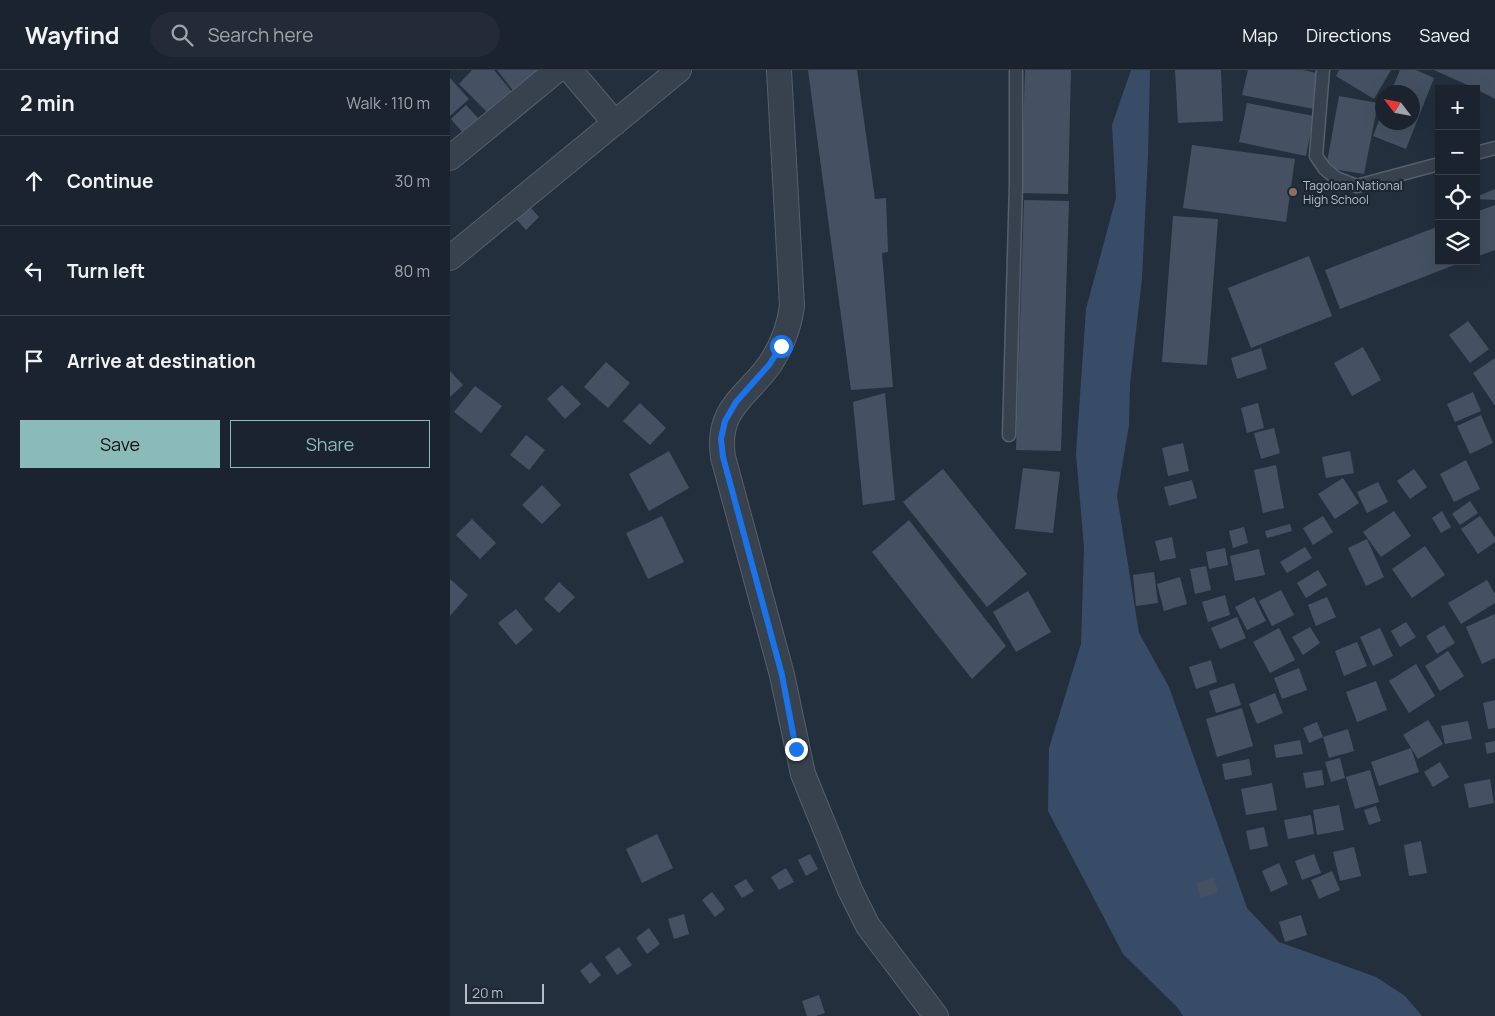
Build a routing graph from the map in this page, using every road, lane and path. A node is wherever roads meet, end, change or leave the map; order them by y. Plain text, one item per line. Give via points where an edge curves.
1 (557, 70) edge
2 (570, 70) edge
3 (679, 70) edge
4 (780, 70) edge
5 (1016, 70) edge
6 (1324, 70) edge
7 (615, 123) junction
8 (1495, 148) edge
9 (1480, 152) edge
10 (450, 158) edge
11 (1435, 165) edge
12 (450, 258) edge
13 (1009, 435) dead end
14 (936, 1016) edge

1 - 10 street
2 - 7 street
3 - 7 street
4 - 14 street via 792,306 789,327 769,365 736,402 725,421 721,439 723,457 782,675 803,774 868,926
5 - 13 lane
6 - 11 lane via 1316,156 1325,169 1336,178 1356,186
7 - 12 street
8 - 9 lane

